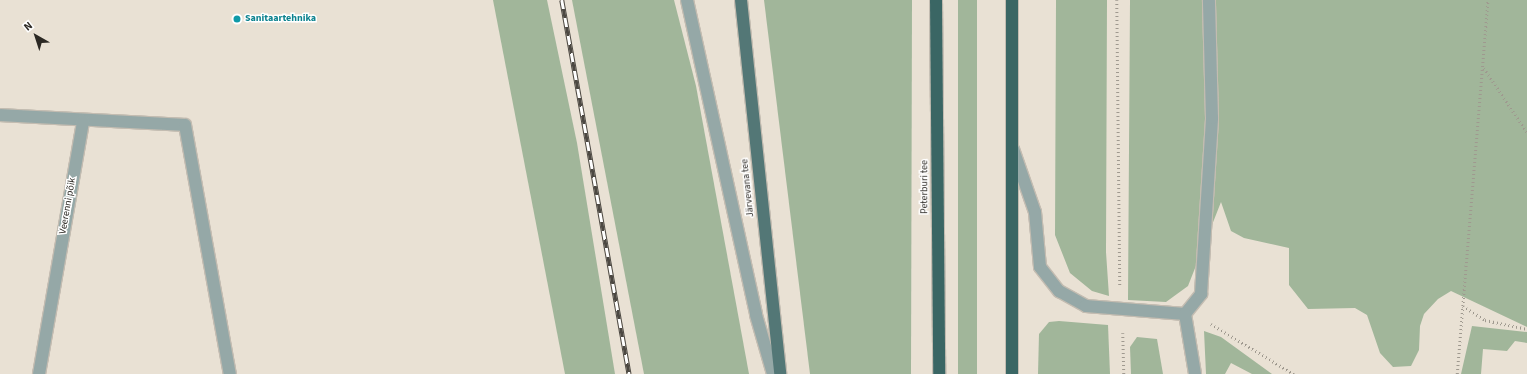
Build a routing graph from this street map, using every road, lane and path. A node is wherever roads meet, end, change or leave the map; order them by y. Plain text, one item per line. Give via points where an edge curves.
1 (687, 0) edge
2 (741, 0) edge
3 (936, 0) edge
4 (1012, 0) edge
5 (1117, 0) edge
6 (1210, 0) edge
7 (1488, 0) edge
8 (1484, 67) junction
9 (0, 115) edge
10 (83, 120) junction
11 (1527, 132) edge
12 (1010, 140) junction
13 (1463, 306) junction
14 (1121, 310) junction
15 (1185, 314) junction
16 (1527, 329) edge
17 (39, 374) edge
18 (230, 374) edge
19 (773, 374) edge
20 (780, 374) edge
21 (939, 374) edge
22 (1012, 374) edge
23 (1124, 374) edge
24 (1195, 374) edge
25 (1294, 374) edge
26 (1457, 374) edge

1 - 19 street via 756,315
2 - 20 main road, Järvevana tee
3 - 21 highway, Peterburi tee
4 - 12 highway
5 - 14 path
6 - 15 street via 1212,118 1201,294
7 - 8 path
8 - 11 path
8 - 13 path
9 - 10 street
10 - 17 street, Veerenni põik
10 - 18 street via 185,126
12 - 14 street via 1035,212 1040,268 1059,291 1086,306
12 - 22 highway
13 - 16 path via 1485,320
13 - 26 path
14 - 15 street
14 - 23 path
15 - 24 street
15 - 25 path via 1224,328

